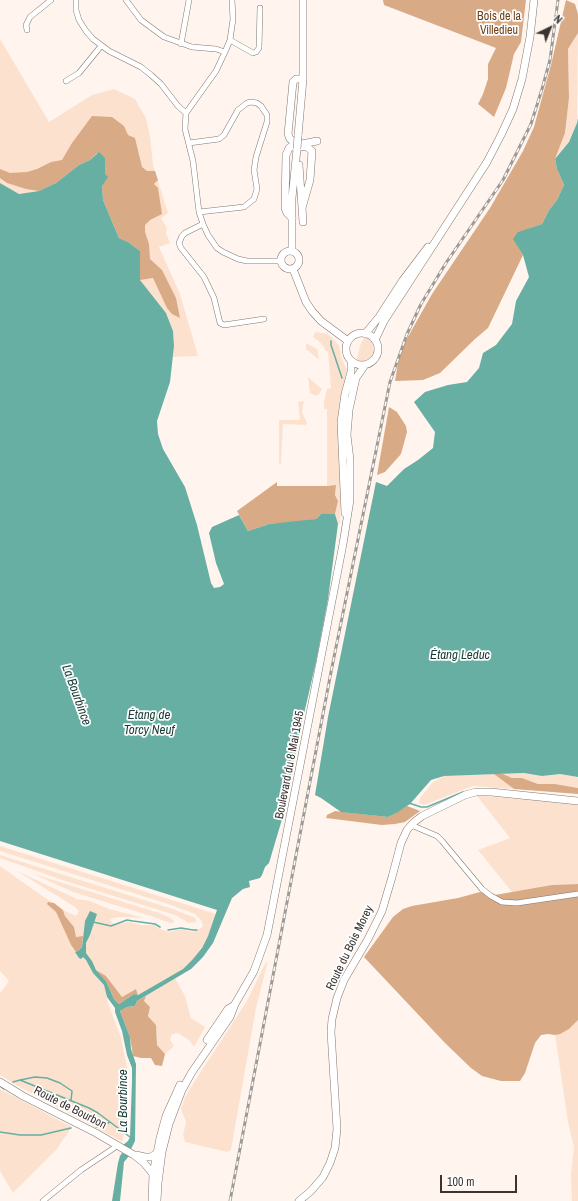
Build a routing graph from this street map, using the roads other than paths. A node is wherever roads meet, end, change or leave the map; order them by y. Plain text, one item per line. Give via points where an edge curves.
1 (51, 0) edge
2 (76, 0) edge
3 (126, 0) edge
4 (189, 0) edge
5 (232, 0) edge
6 (303, 0) edge
7 (534, 0) edge
8 (260, 8) dead end
9 (27, 30) dead end
10 (230, 40) junction
11 (181, 44) junction
12 (101, 46) junction
13 (225, 52) junction
14 (303, 79) junction
15 (66, 81) dead end
16 (186, 113) junction
17 (318, 141) dead end
18 (190, 143) junction
19 (297, 149) junction
20 (302, 208) junction
21 (199, 212) junction
22 (454, 214) junction
23 (292, 218) junction
24 (303, 222) dead end
25 (202, 224) junction
26 (292, 251) junction
27 (281, 261) junction
28 (293, 269) junction
29 (264, 320) dead end
30 (365, 334) junction
31 (375, 340) junction
32 (348, 341) junction
33 (351, 361) junction
34 (365, 365) junction
35 (346, 523) junction
36 (578, 801) edge
37 (411, 825) junction
38 (578, 894) edge
39 (235, 1004) junction
40 (0, 1082) edge
41 (119, 1146) junction
42 (157, 1153) junction
43 (133, 1154) junction
44 (153, 1174) junction
45 (43, 1201) edge
46 (152, 1201) edge
47 (157, 1201) edge
48 (299, 1201) edge

1 - 9 street via 30,17 26,25
2 - 12 street via 79,20
3 - 11 street via 149,27
4 - 11 street
5 - 10 street
6 - 14 main road
7 - 22 main road via 526,60 513,109 493,152
8 - 10 street via 259,48 256,52
10 - 13 street
11 - 13 street
12 - 15 street via 79,74
12 - 16 street via 152,75
13 - 16 street via 216,71
14 - 17 main road via 296,79 293,82 288,134 294,142 302,144
14 - 19 main road, bridge
16 - 18 street via 186,129
18 - 21 street
18 - 21 street via 219,139 238,110 247,103 257,103 267,116 254,170 257,189 254,199 244,207
19 - 20 main road
19 - 23 main road
20 - 23 main road via 310,180 312,152 307,147 292,146 286,155 284,208
20 - 24 main road
21 - 25 street
22 - 30 main road via 407,274
22 - 31 main road via 384,321
23 - 26 main road
25 - 27 street via 218,248 231,256 255,262
25 - 29 street via 185,233 179,243 204,277 214,298 220,323 224,325
26 - 27 main road via 284,254
26 - 28 main road via 298,255 299,260
27 - 28 main road via 284,267
28 - 32 main road via 312,311
30 - 31 main road
30 - 32 main road via 356,335
31 - 34 main road via 378,345 377,355
32 - 33 main road via 346,352
33 - 34 main road
33 - 35 main road, Boulevard du 8 Mai 1945 via 341,422
34 - 35 main road, Boulevard du 8 Mai 1945 via 356,378 349,410 347,436 350,500
35 - 39 main road, Boulevard du 8 Mai 1945 via 267,935 254,971
36 - 37 main road, Route du Bois Morey via 476,792 429,812
37 - 38 street via 437,836 482,889 502,902 517,903
37 - 48 main road, Route du Bois Morey via 402,839 382,911 344,980 337,998 332,1019 337,1129 335,1148 323,1177
39 - 42 main road, Boulevard du 8 Mai 1945 via 228,1009 180,1085 166,1116
39 - 47 main road, Boulevard du 8 Mai 1945 via 230,1017 182,1090 162,1152
40 - 41 main road, Route de Bourbon
41 - 43 main road, Route de Bourbon
41 - 45 street via 81,1170
42 - 43 main road, Route de Bourbon via 145,1157
42 - 44 main road, Boulevard du 8 Mai 1945
43 - 44 main road, Route de Bourbon
44 - 46 main road, Boulevard du 8 Mai 1945

